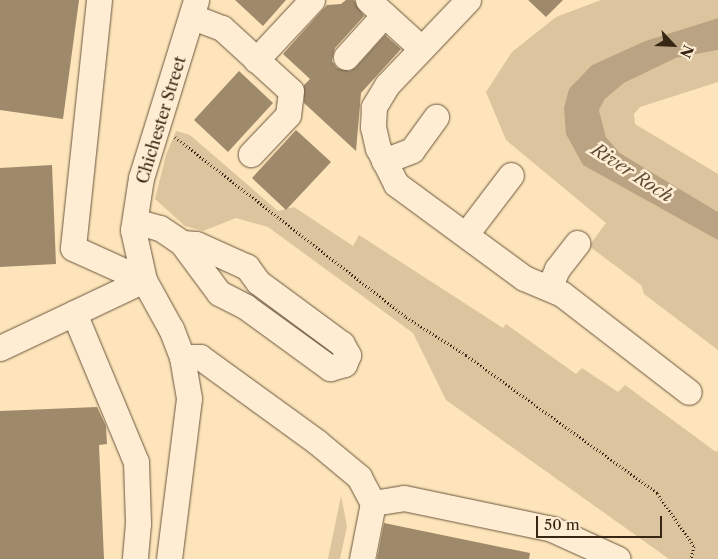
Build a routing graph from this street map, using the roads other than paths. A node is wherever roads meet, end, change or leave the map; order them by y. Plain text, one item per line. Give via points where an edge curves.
1 (99, 0) edge
2 (312, 0) edge
3 (468, 0) edge
4 (376, 7) edge
5 (194, 9) edge
6 (420, 48) junction
7 (346, 57) dead end
8 (256, 60) junction
9 (436, 117) dead end
10 (251, 154) dead end
11 (384, 160) junction
12 (511, 175) dead end
13 (135, 222) junction
14 (466, 234) junction
15 (182, 243) junction
16 (577, 243) dead end
17 (144, 280) junction
18 (549, 288) junction
19 (74, 313) junction
20 (0, 348) edge
21 (182, 357) junction
22 (689, 392) dead end
23 (373, 502) junction
24 (567, 548) edge
25 (135, 559) edge
26 (168, 559) edge
27 (362, 559) edge
28 (618, 559) edge

1 - 17 street via 73,248
2 - 8 street
3 - 6 street
4 - 6 street
4 - 7 street
5 - 8 street via 222,28
5 - 13 street, Chichester Street via 141,178
6 - 11 street via 387,85 374,107 378,148
8 - 10 street via 291,92 292,101 288,116
9 - 11 street via 412,150
11 - 14 street via 396,184
12 - 14 street
13 - 15 street via 160,228
13 - 17 street, Chichester Street via 133,230
14 - 18 street via 524,278
15 - 15 street via 196,244 246,267 258,282 342,344 348,355 344,364 330,368 246,307 219,293
16 - 18 street via 557,269
17 - 19 street
17 - 21 street, Chichester Street via 171,329
18 - 22 street via 562,294
19 - 20 street
19 - 25 street via 136,462 138,523
21 - 23 street via 200,357 318,442 359,477
21 - 26 street, Chichester Street via 189,398
23 - 24 street via 404,498 552,528
23 - 27 street
24 - 28 street

